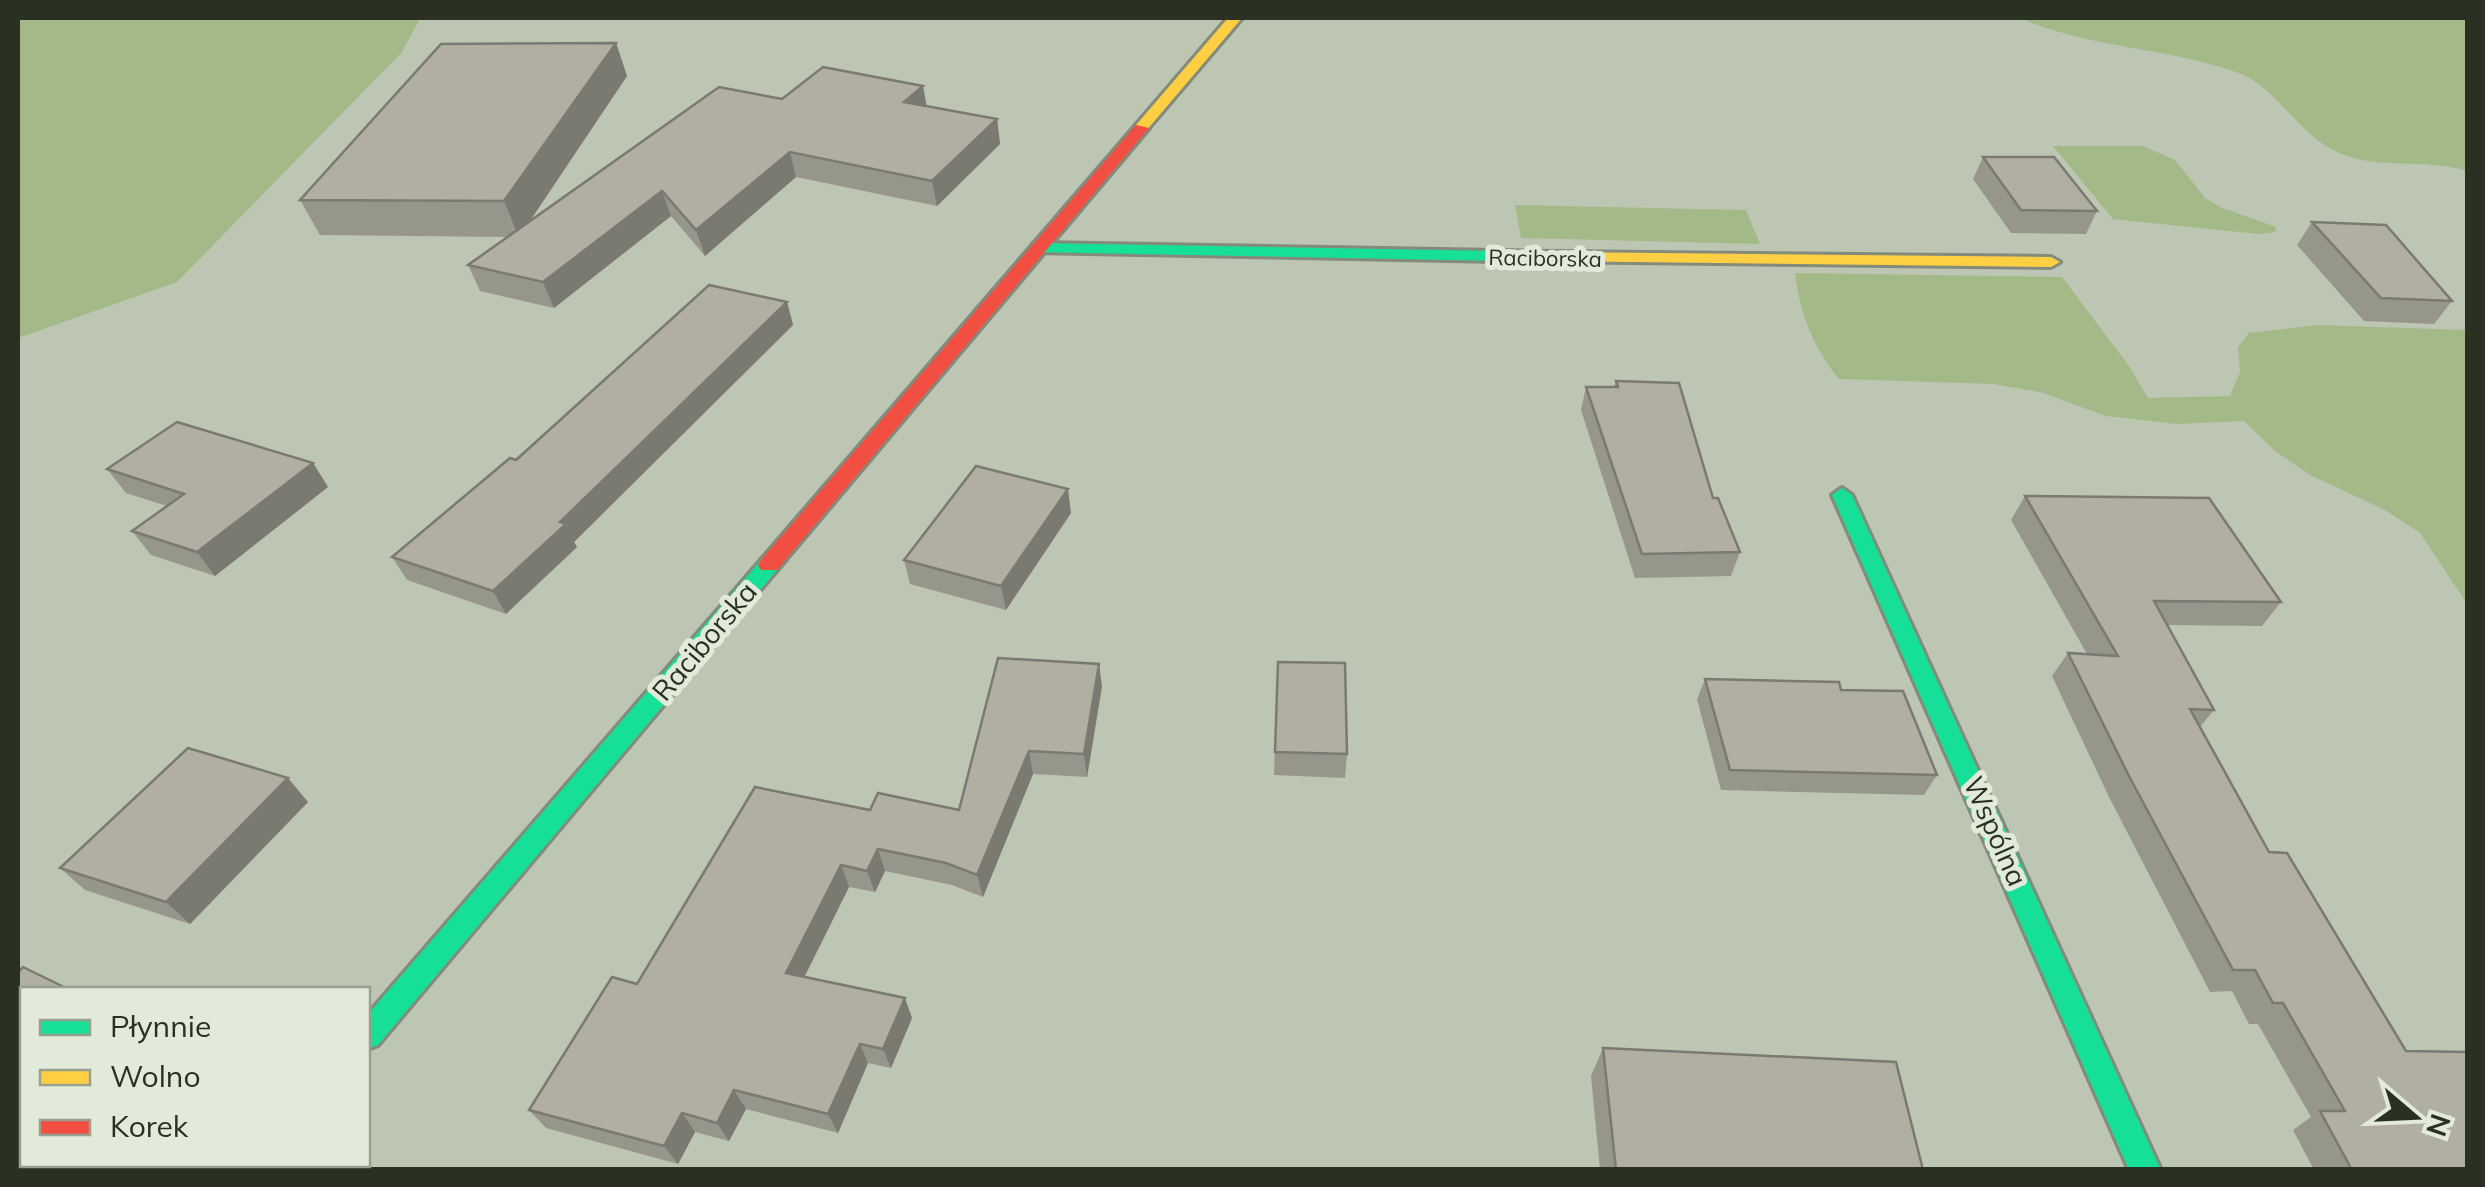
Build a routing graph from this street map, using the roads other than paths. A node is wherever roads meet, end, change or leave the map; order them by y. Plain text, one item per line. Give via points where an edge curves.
1 (1236, 18) edge
2 (1039, 248) junction
3 (2051, 262) dead end
4 (1842, 495) dead end
5 (370, 1033) edge
6 (2145, 1170) edge

1 - 2 street, Raciborska
2 - 3 street, Raciborska
2 - 5 street, Raciborska
4 - 6 street, Wspólna

